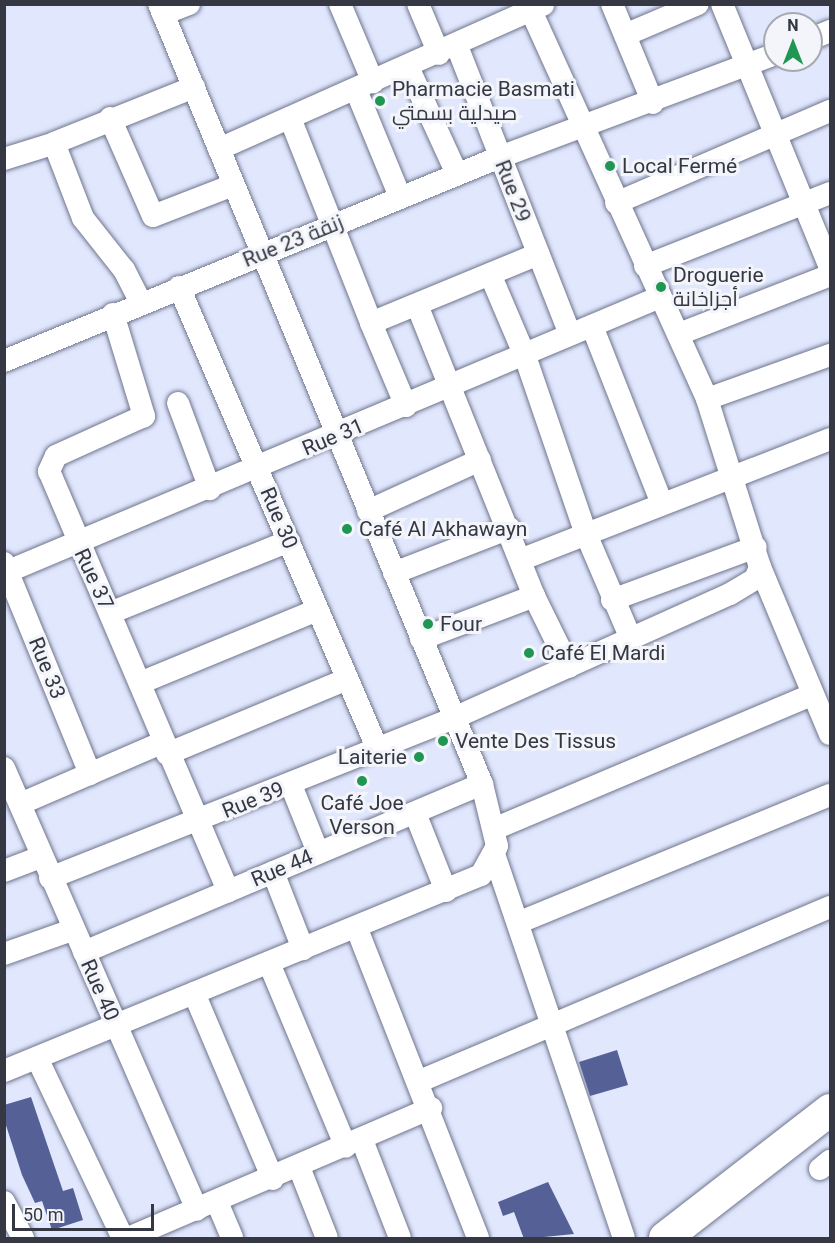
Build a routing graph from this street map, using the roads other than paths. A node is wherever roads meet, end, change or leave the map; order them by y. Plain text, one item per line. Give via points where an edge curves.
1 (189, 4) edge
2 (340, 4) edge
3 (418, 4) edge
4 (612, 4) edge
5 (698, 4) edge
6 (722, 4) edge
7 (534, 6) edge
8 (161, 9) edge
9 (626, 35) junction
10 (448, 50) junction
11 (763, 59) edge
12 (747, 66) junction
13 (408, 67) junction
14 (364, 86) junction
15 (194, 87) junction
16 (653, 102) junction
17 (831, 111) edge
18 (110, 118) junction
19 (291, 118) junction
20 (584, 128) junction
21 (775, 133) junction
22 (55, 144) junction
23 (219, 149) junction
24 (500, 157) junction
25 (4, 159) edge
26 (457, 174) junction
27 (232, 185) junction
28 (831, 193) edge
29 (400, 197) junction
30 (802, 202) junction
31 (616, 203) junction
32 (330, 225) junction
33 (259, 254) junction
34 (538, 254) junction
35 (645, 266) junction
36 (831, 267) edge
37 (490, 274) junction
38 (831, 275) edge
39 (179, 287) junction
40 (660, 297) junction
41 (141, 303) junction
42 (417, 305) junction
43 (113, 314) junction
44 (371, 323) junction
45 (592, 326) junction
46 (679, 334) junction
47 (570, 335) junction
48 (831, 355) edge
49 (525, 356) junction
50 (4, 361) edge
51 (455, 387) junction
52 (708, 399) junction
53 (178, 403) dead end
54 (406, 406) junction
55 (336, 435) junction
56 (831, 439) edge
57 (480, 460) junction
58 (258, 469) junction
59 (735, 475) junction
60 (210, 489) junction
61 (662, 504) junction
62 (368, 511) junction
63 (510, 528) junction
64 (586, 534) junction
65 (290, 541) junction
66 (79, 545) junction
67 (758, 557) junction
68 (520, 560) junction
69 (6, 570) edge
70 (394, 573) junction
71 (534, 596) junction
72 (612, 600) junction
73 (317, 610) junction
74 (110, 613) junction
75 (421, 639) junction
76 (631, 639) junction
77 (568, 667) junction
78 (347, 679) junction
79 (140, 683) junction
80 (813, 693) junction
81 (454, 718) junction
82 (831, 734) edge
83 (165, 748) junction
84 (378, 750) junction
85 (4, 768) edge
86 (90, 774) junction
87 (482, 784) junction
88 (291, 785) junction
89 (831, 795) edge
90 (13, 798) edge
91 (415, 813) junction
92 (197, 822) junction
93 (494, 829) junction
94 (318, 852) junction
95 (41, 857) junction
96 (495, 857) junction
97 (4, 871) edge
98 (273, 872) junction
99 (51, 878) junction
100 (228, 891) junction
101 (446, 891) junction
102 (831, 907) edge
103 (520, 922) junction
104 (357, 929) junction
105 (72, 930) junction
106 (303, 949) junction
107 (84, 952) junction
108 (4, 954) edge
109 (269, 963) junction
110 (194, 993) junction
111 (556, 1023) junction
112 (115, 1025) junction
113 (37, 1058) junction
114 (4, 1071) edge
115 (420, 1081) junction
116 (431, 1108) junction
117 (831, 1110) edge
118 (354, 1143) junction
119 (299, 1167) junction
120 (273, 1179) junction
121 (4, 1202) edge
122 (207, 1206) junction
123 (156, 1233) edge
124 (23, 1239) edge
125 (123, 1239) edge
126 (128, 1239) edge
127 (232, 1239) edge
128 (327, 1239) edge
129 (400, 1239) edge
130 (478, 1239) edge
131 (624, 1239) edge
132 (665, 1239) edge

1 - 8 street
2 - 14 street
3 - 10 street, Rue 29
4 - 9 street
5 - 9 street
6 - 12 street
7 - 10 street
7 - 20 street
8 - 15 street
9 - 16 street
10 - 13 street
10 - 24 street, Rue 29
11 - 12 street, Rue 23 زنقة
12 - 16 street, Rue 23 زنقة
12 - 21 street
13 - 14 street
13 - 26 street
14 - 19 street
14 - 29 street
15 - 18 street
15 - 23 street
16 - 20 street, Rue 23 زنقة
17 - 21 street
18 - 22 street
18 - 27 street via 153,216
19 - 23 street
19 - 32 street
20 - 24 street, Rue 23 زنقة
20 - 31 street
21 - 30 street
21 - 31 street
22 - 25 street
22 - 41 street via 83,219 124,270
23 - 27 street
24 - 26 street, Rue 23 زنقة
24 - 34 street, Rue 29
26 - 29 street, Rue 23 زنقة
27 - 33 street
28 - 30 street
29 - 32 street, Rue 23 زنقة
30 - 35 street
30 - 36 street
31 - 35 street
32 - 33 street, Rue 23 زنقة
32 - 44 street
33 - 39 street, Rue 23 زنقة
33 - 55 street
34 - 37 street
34 - 47 street, Rue 29
35 - 40 street
37 - 42 street
37 - 49 street
38 - 46 street
39 - 41 street, Rue 23 زنقة
39 - 58 street, Rue 30
40 - 45 street, Rue 31
40 - 46 street
41 - 43 street, Rue 23 زنقة
42 - 44 street
42 - 51 street
43 - 50 street, Rue 23 زنقة
43 - 66 street, Rue 37 via 145,412 139,422 52,459 50,471
44 - 54 street
45 - 47 street, Rue 31
45 - 61 street
46 - 52 street
47 - 49 street, Rue 31
48 - 52 street
49 - 51 street, Rue 31
49 - 64 street
51 - 54 street, Rue 31
51 - 57 street
52 - 59 street
53 - 60 street
54 - 55 street, Rue 31
55 - 58 street, Rue 31
55 - 62 street
56 - 59 street
57 - 62 street
57 - 63 street
58 - 60 street, Rue 31
58 - 65 street, Rue 30
59 - 61 street
59 - 67 street
60 - 66 street, Rue 31
61 - 64 street
62 - 70 street
63 - 68 street
63 - 70 street
64 - 68 street
64 - 72 street
65 - 73 street, Rue 30
65 - 74 street
66 - 69 street, Rue 31
66 - 74 street, Rue 37
67 - 72 street
67 - 76 street, Rue 39 via 752,582
67 - 80 street
68 - 71 street
69 - 86 street, Rue 33
70 - 75 street
71 - 75 street
71 - 77 street
72 - 76 street
73 - 78 street, Rue 30
73 - 79 street
74 - 79 street, Rue 37
75 - 81 street
76 - 77 street, Rue 39
77 - 81 street, Rue 39
78 - 83 street
78 - 84 street, Rue 30
79 - 83 street, Rue 37
80 - 82 street
80 - 93 street
81 - 84 street, Rue 39
81 - 87 street
83 - 86 street
83 - 92 street, Rue 37
84 - 88 street, Rue 39
85 - 90 street, Rue 40
86 - 90 street
87 - 91 street, Rue 44
87 - 93 street
88 - 92 street, Rue 39
88 - 94 street
89 - 103 street
90 - 95 street, Rue 40
91 - 94 street, Rue 44
91 - 101 street
92 - 99 street, Rue 39
92 - 100 street, Rue 37
93 - 96 street
94 - 98 street, Rue 44
95 - 97 street
95 - 99 street, Rue 40
96 - 101 street via 481,875
96 - 103 street
98 - 100 street, Rue 44
98 - 106 street
99 - 105 street, Rue 40
100 - 107 street, Rue 44
101 - 104 street
102 - 111 street
103 - 111 street
104 - 106 street
104 - 115 street
105 - 107 street, Rue 40
105 - 108 street
106 - 109 street
107 - 112 street, Rue 40
109 - 110 street
109 - 118 street
110 - 112 street
110 - 120 street
111 - 115 street
111 - 131 street
112 - 113 street
112 - 122 street, Rue 40
113 - 114 street
113 - 125 street
115 - 116 street
116 - 118 street
116 - 130 street
117 - 132 street
118 - 119 street
118 - 129 street
119 - 120 street
119 - 128 street
120 - 122 street
121 - 124 street
122 - 123 street
122 - 127 street, Rue 40
123 - 126 street

